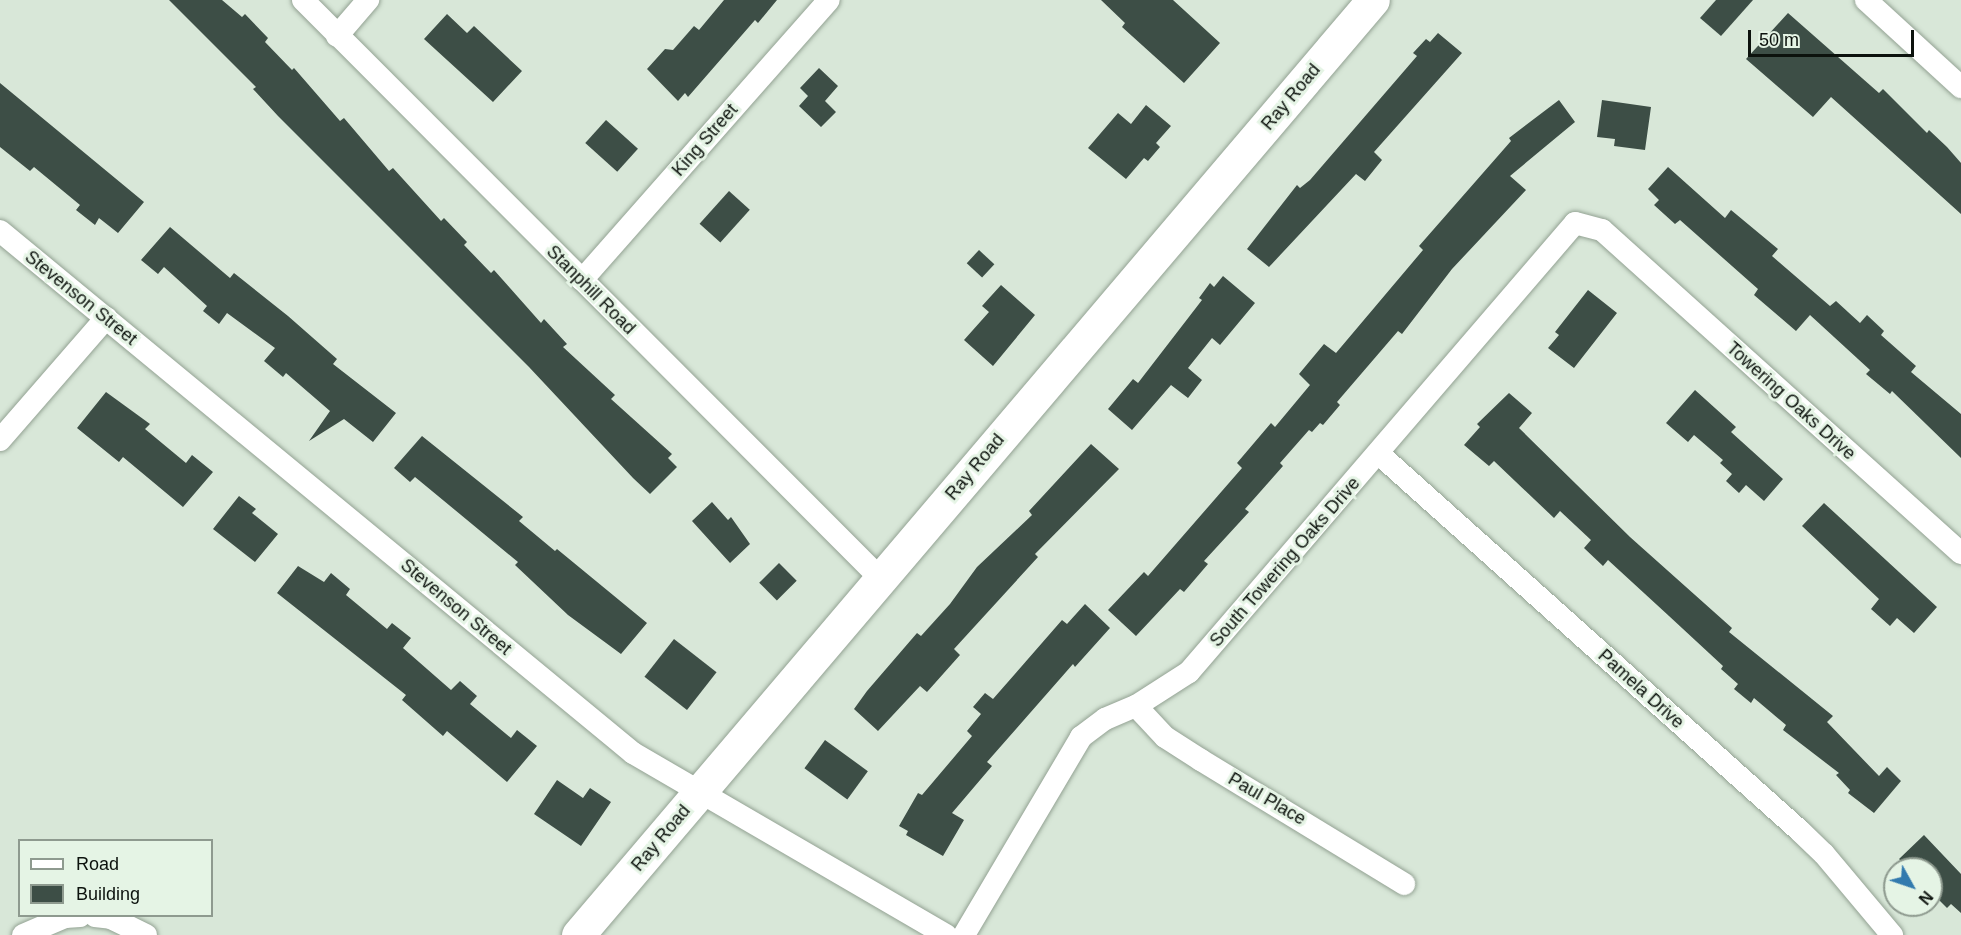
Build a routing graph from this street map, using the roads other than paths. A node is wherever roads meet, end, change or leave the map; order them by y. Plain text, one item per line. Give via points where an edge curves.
1 (303, 0) edge
2 (368, 0) edge
3 (829, 0) edge
4 (1373, 0) edge
5 (1866, 0) edge
6 (337, 36) junction
7 (1961, 87) edge
8 (0, 231) edge
9 (1622, 248) joint
10 (582, 280) junction
11 (106, 318) junction
12 (0, 440) edge
13 (1379, 454) junction
14 (1961, 553) edge
15 (881, 579) junction
16 (1136, 706) junction
17 (700, 791) junction
18 (1404, 884) dead end
19 (64, 917) edge
20 (106, 917) edge
21 (23, 935) edge
22 (146, 935) edge
23 (578, 935) edge
24 (946, 935) edge
25 (964, 935) edge
26 (1892, 935) edge

1 - 6 street, Stanphill Road
2 - 6 street
3 - 10 street, King Street
4 - 15 street, Ray Road
5 - 7 street
6 - 10 street, Stanphill Road
8 - 11 street, Stevenson Street
9 - 13 street, South Towering Oaks Drive via 1602,230 1575,223
9 - 14 street, Towering Oaks Drive
10 - 15 street, Stanphill Road
11 - 12 street
11 - 17 street, Stevenson Street via 633,753
13 - 16 street, South Towering Oaks Drive via 1189,672
13 - 26 street, Pamela Drive via 1808,839
15 - 17 street, Ray Road
16 - 18 street, Paul Place via 1165,737
16 - 25 street, South Towering Oaks Drive via 1105,719 1082,737
17 - 23 street, Ray Road
17 - 24 street, Stevenson Street
19 - 21 street
20 - 22 street

